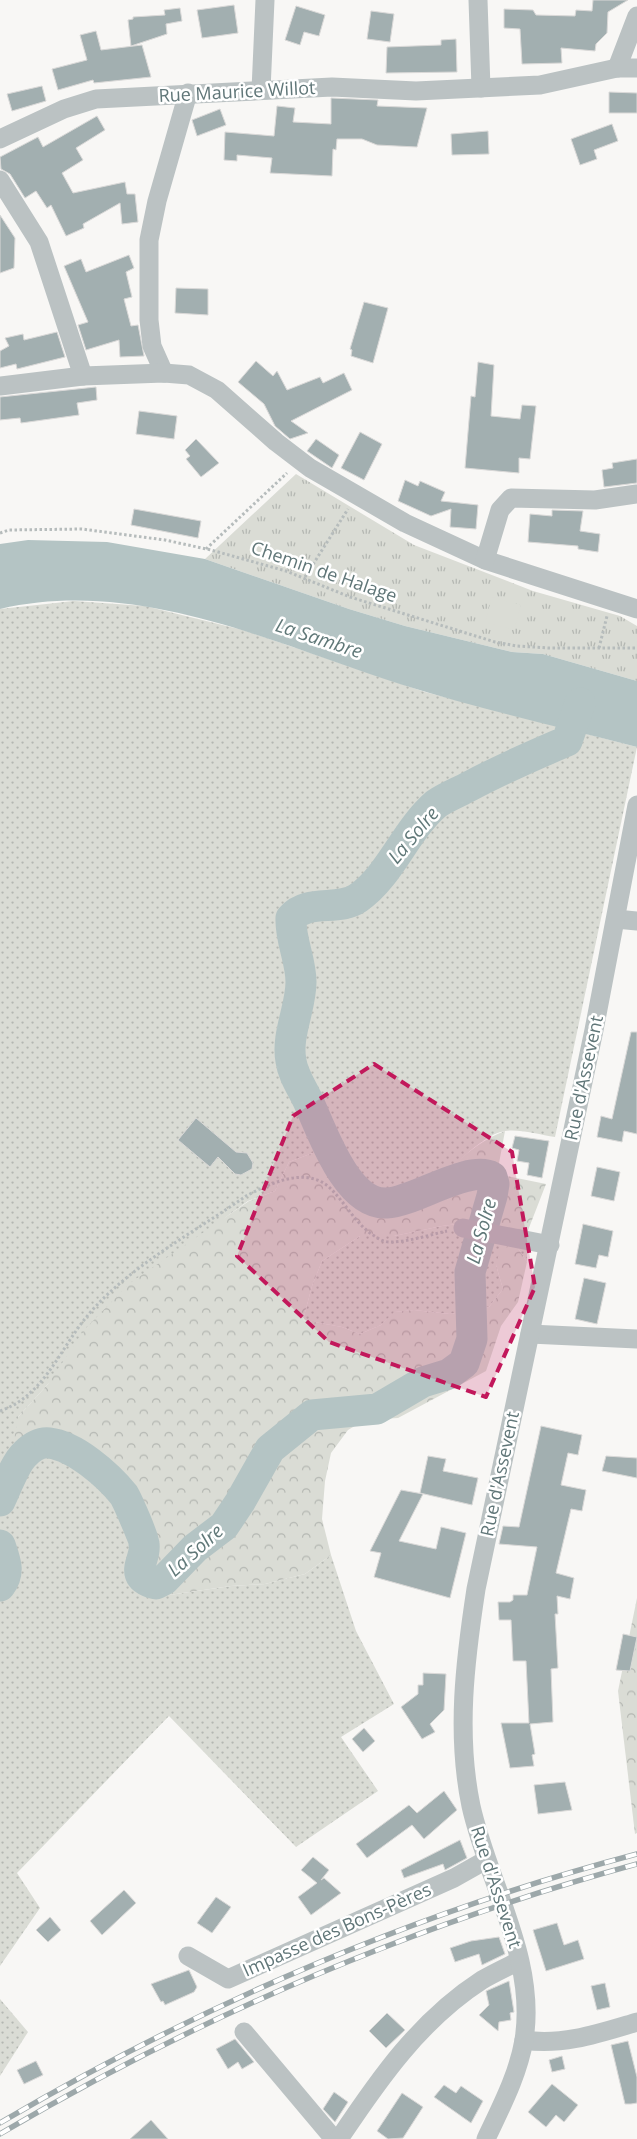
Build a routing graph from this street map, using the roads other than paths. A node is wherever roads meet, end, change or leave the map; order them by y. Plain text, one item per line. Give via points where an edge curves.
1 (265, 0) edge
2 (478, 0) edge
3 (637, 16) edge
4 (617, 68) junction
5 (637, 68) edge
6 (481, 88) junction
7 (261, 90) junction
8 (188, 93) junction
9 (0, 139) edge
10 (0, 180) edge
11 (164, 373) junction
12 (83, 376) junction
13 (0, 386) edge
14 (637, 494) edge
15 (486, 560) junction
16 (637, 610) edge
17 (637, 805) edge
18 (616, 919) junction
19 (637, 921) edge
20 (462, 1228) road end
21 (550, 1246) junction
22 (530, 1334) junction
23 (637, 1339) edge
24 (486, 1860) junction
25 (188, 1956) dead end
26 (520, 1961) junction
27 (636, 2027) edge
28 (244, 2032) dead end
29 (524, 2040) junction
30 (334, 2139) edge
31 (339, 2139) edge
32 (486, 2139) edge

1 - 7 street
2 - 6 street
3 - 4 street
4 - 5 street, Rue Maurice Willot
4 - 6 street, Rue Maurice Willot via 540,85
6 - 7 street, Rue Maurice Willot
7 - 8 street, Rue Maurice Willot
8 - 9 street, Rue Maurice Willot via 96,99 64,109
8 - 11 street via 157,201 150,240 149,320 152,346
10 - 12 street via 39,242
11 - 12 street
11 - 15 street via 189,375 204,382 301,461 356,496
12 - 13 street
14 - 15 street via 595,500 511,498 500,510
15 - 16 street
17 - 18 street, Rue d'Assevent
18 - 19 street
18 - 21 street, Rue d'Assevent
20 - 21 street
21 - 22 street, Rue d'Assevent
22 - 23 street
22 - 24 street, Rue d'Assevent via 476,1589 464,1683 462,1726 467,1776
24 - 25 street, Impasse des Bons-Pères via 454,1878 228,1978
24 - 26 street, Rue d'Assevent
26 - 29 street, Rue d'Assevent via 525,2002
26 - 31 street via 483,1980 421,2030 382,2076
27 - 29 street via 565,2041
28 - 30 street
29 - 32 street, Rue d'Assevent via 514,2077

